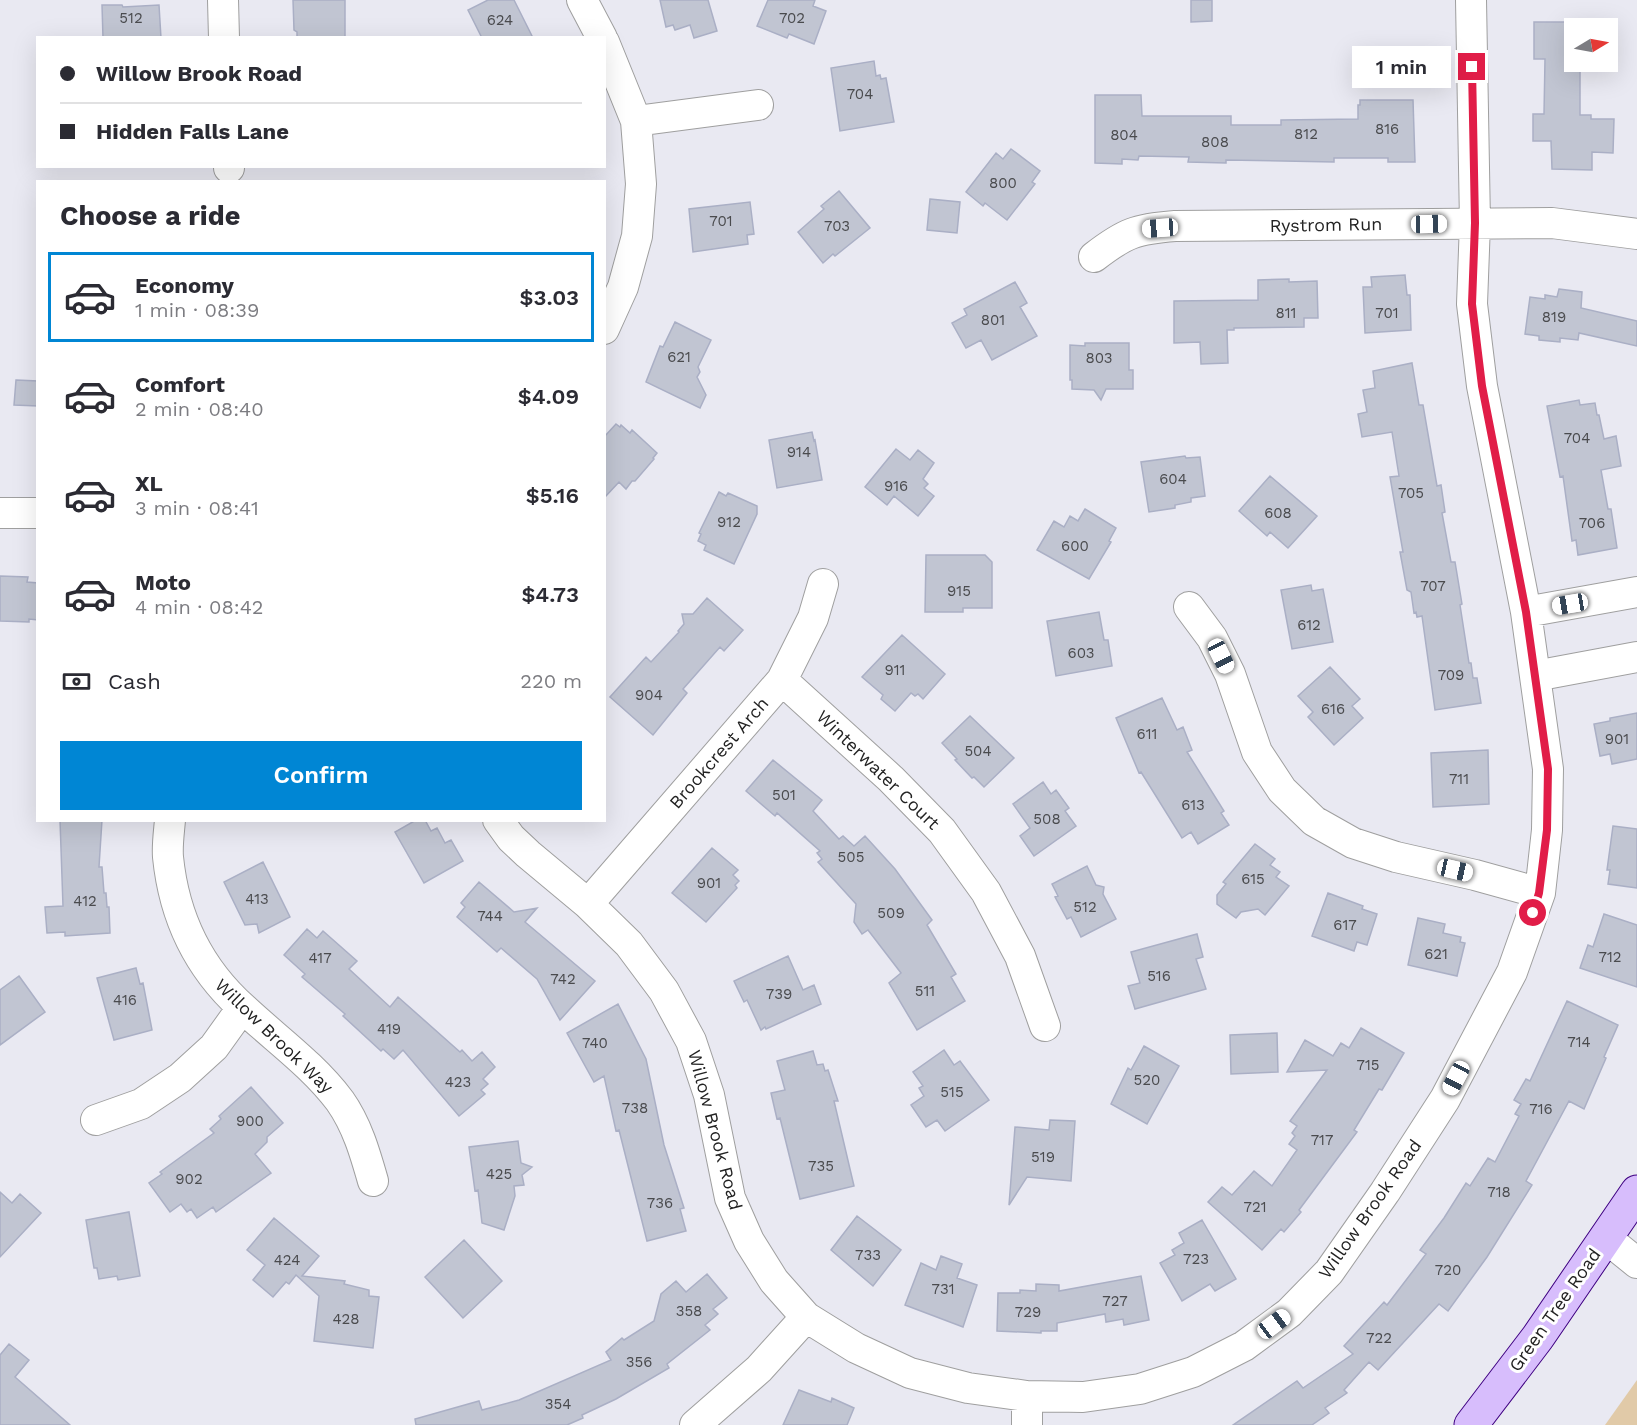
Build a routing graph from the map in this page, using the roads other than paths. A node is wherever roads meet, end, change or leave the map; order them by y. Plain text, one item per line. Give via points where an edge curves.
1 (223, 0) edge
2 (582, 0) edge
3 (1471, 0) edge
4 (224, 36) edge
5 (602, 36) edge
6 (606, 47) edge
7 (758, 105) dead end
8 (636, 121) junction
9 (1475, 223) junction
10 (1637, 234) edge
11 (1094, 257) dead end
12 (606, 325) edge
13 (0, 513) edge
14 (36, 513) edge
15 (823, 584) dead end
16 (1637, 592) edge
17 (1189, 607) dead end
18 (1526, 612) junction
19 (1637, 657) edge
20 (1534, 676) junction
21 (782, 680) junction
22 (170, 822) edge
23 (500, 822) edge
24 (1539, 893) junction
25 (588, 904) junction
26 (242, 1008) junction
27 (1045, 1026) dead end
28 (96, 1120) dead end
29 (374, 1181) dead end
30 (1634, 1203) edge
31 (1606, 1238) junction
32 (1637, 1263) edge
33 (806, 1317) junction
34 (1027, 1396) junction
35 (695, 1425) edge
36 (1027, 1425) edge
37 (1471, 1425) edge

1 - 4 street
2 - 5 street
3 - 9 street, Willow Brook Road
6 - 8 street
7 - 8 street
8 - 12 street via 640,184 637,236 623,287
9 - 10 street, Rystrom Run via 1552,223
9 - 11 street, Rystrom Run via 1146,228 1118,239
9 - 18 street, Willow Brook Road via 1472,304 1482,386
13 - 14 street
15 - 21 street, Brookcrest Arch via 813,618
16 - 18 street
17 - 24 street via 1212,638 1230,674 1257,752 1282,790 1314,821 1353,843 1396,857
18 - 20 street, Willow Brook Road
19 - 20 street
20 - 24 street, Willow Brook Road via 1548,769 1547,830
21 - 25 street, Brookcrest Arch
21 - 27 street, Winterwater Court via 942,831 986,891 1015,946
22 - 26 street, Willow Brook Way via 168,855 174,898 189,939 212,977
23 - 25 street, Willow Brook Road via 528,854
24 - 34 street, Willow Brook Road via 1512,972 1445,1099 1329,1272 1289,1313 1244,1346 1193,1372 1140,1389 1083,1397
25 - 33 street, Willow Brook Road via 629,944 664,991 691,1041 709,1095 729,1198 768,1271
26 - 28 street via 214,1047 180,1078 141,1104
26 - 29 street, Willow Brook Way via 314,1070 341,1102 361,1140
30 - 31 street, Green Tree Road
31 - 32 street
31 - 37 street, Green Tree Road
33 - 34 street, Willow Brook Road via 856,1348 910,1373 968,1388
33 - 35 street via 759,1369
34 - 36 street

